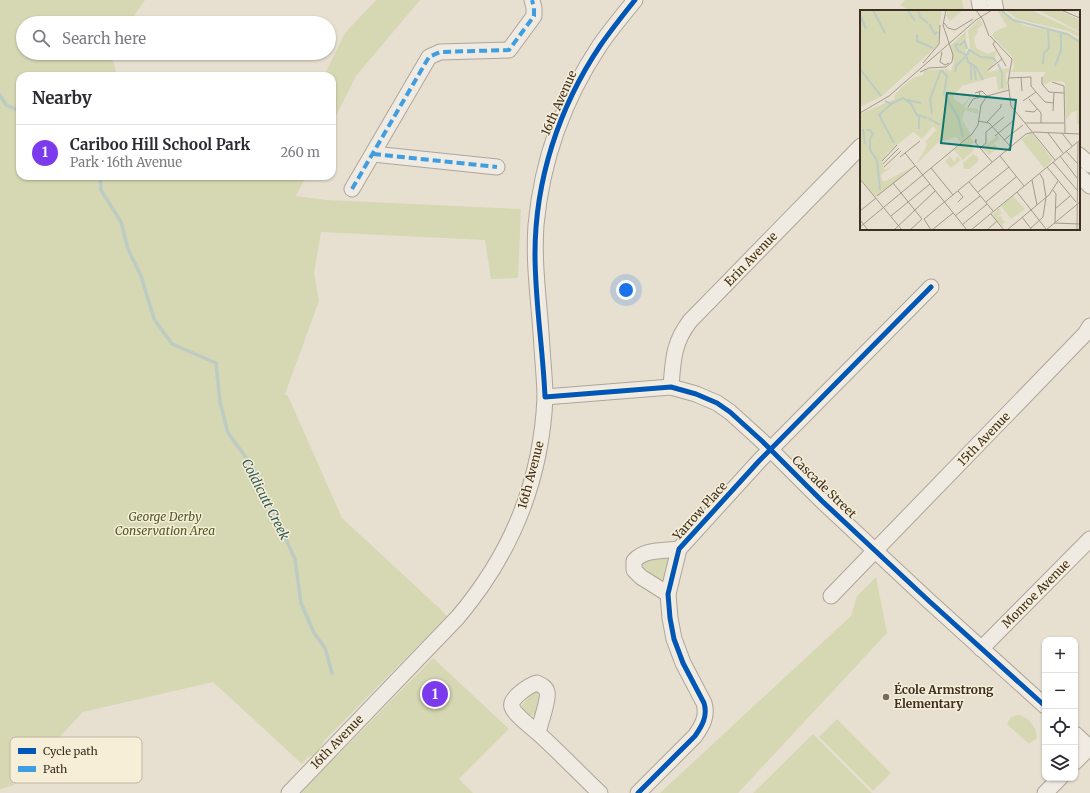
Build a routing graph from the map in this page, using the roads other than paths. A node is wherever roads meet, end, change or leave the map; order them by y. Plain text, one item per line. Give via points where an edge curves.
1 (532, 0) edge
2 (635, 0) edge
3 (979, 0) edge
4 (994, 0) edge
5 (981, 10) edge
6 (996, 10) edge
7 (860, 147) edge
8 (373, 154) junction
9 (1080, 157) edge
10 (1090, 165) edge
11 (497, 167) dead end
12 (1080, 176) edge
13 (1090, 186) edge
14 (352, 189) dead end
15 (931, 287) dead end
16 (1090, 326) edge
17 (672, 388) junction
18 (545, 397) junction
19 (771, 449) junction
20 (1090, 540) edge
21 (679, 549) junction
22 (876, 551) junction
23 (668, 594) junction
24 (831, 596) dead end
25 (981, 649) junction
26 (1042, 703) edge
27 (538, 733) dead end
28 (1078, 737) edge
29 (1090, 747) edge
30 (1078, 759) edge
31 (1057, 781) edge
32 (289, 793) edge
33 (600, 793) edge
34 (638, 793) edge
35 (1045, 793) edge

1 - 8 street via 534,16 509,50 440,52 428,57
2 - 18 street, 16th Avenue via 600,46 576,85 560,122 547,163 538,207 535,253
3 - 5 street
4 - 6 street
7 - 17 street, Erin Avenue via 690,321 674,351
8 - 11 street
8 - 14 street
9 - 10 street
12 - 13 street
15 - 19 street, Yarrow Place
16 - 22 street, 15th Avenue
17 - 18 street, Cascade Street
17 - 19 street, Cascade Street via 717,403
18 - 32 street, 16th Avenue via 540,448 529,492 514,531 487,579 458,617
19 - 21 street, Yarrow Place
19 - 22 street, Cascade Street
20 - 25 street, Monroe Avenue
21 - 23 street, Yarrow Place
21 - 23 street, Yarrow Place via 648,553 634,561 634,570 641,577
22 - 24 street, 15th Avenue
22 - 25 street, Cascade Street
23 - 34 street, Yarrow Place via 674,640 702,698 705,717 695,736
25 - 26 street, Cascade Street
27 - 33 street
28 - 29 street
29 - 30 street
31 - 35 street

